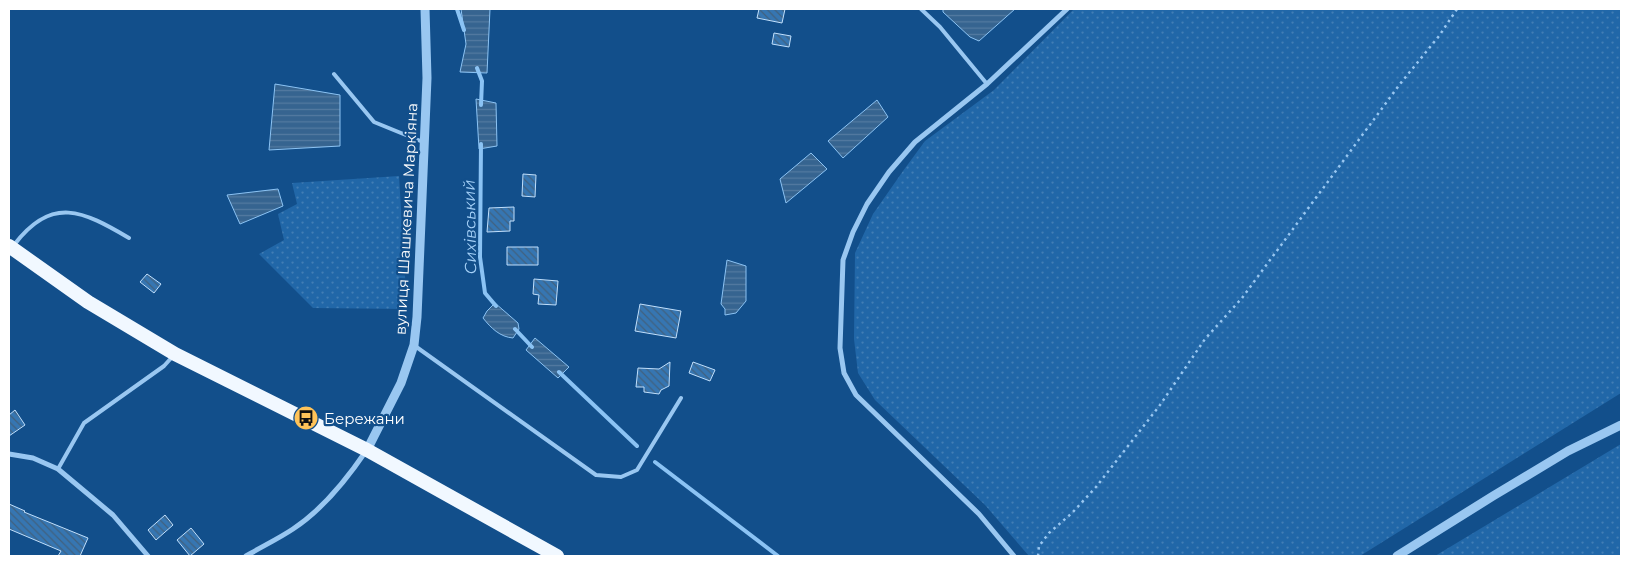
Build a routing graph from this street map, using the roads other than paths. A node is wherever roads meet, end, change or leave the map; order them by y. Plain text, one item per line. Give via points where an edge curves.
1 (425, 9) edge
2 (921, 9) edge
3 (1067, 9) edge
4 (334, 74) dead end
5 (988, 84) junction
6 (423, 142) junction
7 (129, 238) dead end
8 (10, 247) edge
9 (414, 345) junction
10 (176, 354) junction
11 (681, 398) dead end
12 (1621, 425) edge
13 (367, 450) junction
14 (9, 454) edge
15 (58, 469) junction
16 (148, 556) edge
17 (246, 556) edge
18 (557, 556) edge
19 (1014, 556) edge
20 (1397, 556) edge

1 - 6 street, вулиця Шашкевича Маркіяна via 427,78
2 - 5 lane
3 - 5 street
4 - 6 lane via 374,122
5 - 19 street via 915,142 867,204 843,260 840,348 844,373 856,395 978,514
6 - 9 street, вулиця Шашкевича Маркіяна
7 - 8 lane via 82,214 58,213 40,218
8 - 10 highway via 88,302
9 - 11 lane via 596,475 620,477 636,470
9 - 13 street, вулиця Шашкевича Маркіяна via 401,383
10 - 13 highway
10 - 15 lane via 84,423
12 - 20 street via 1560,456
13 - 17 street via 351,474 325,502 294,528
13 - 18 highway
14 - 15 street via 33,458
15 - 16 street via 113,515

